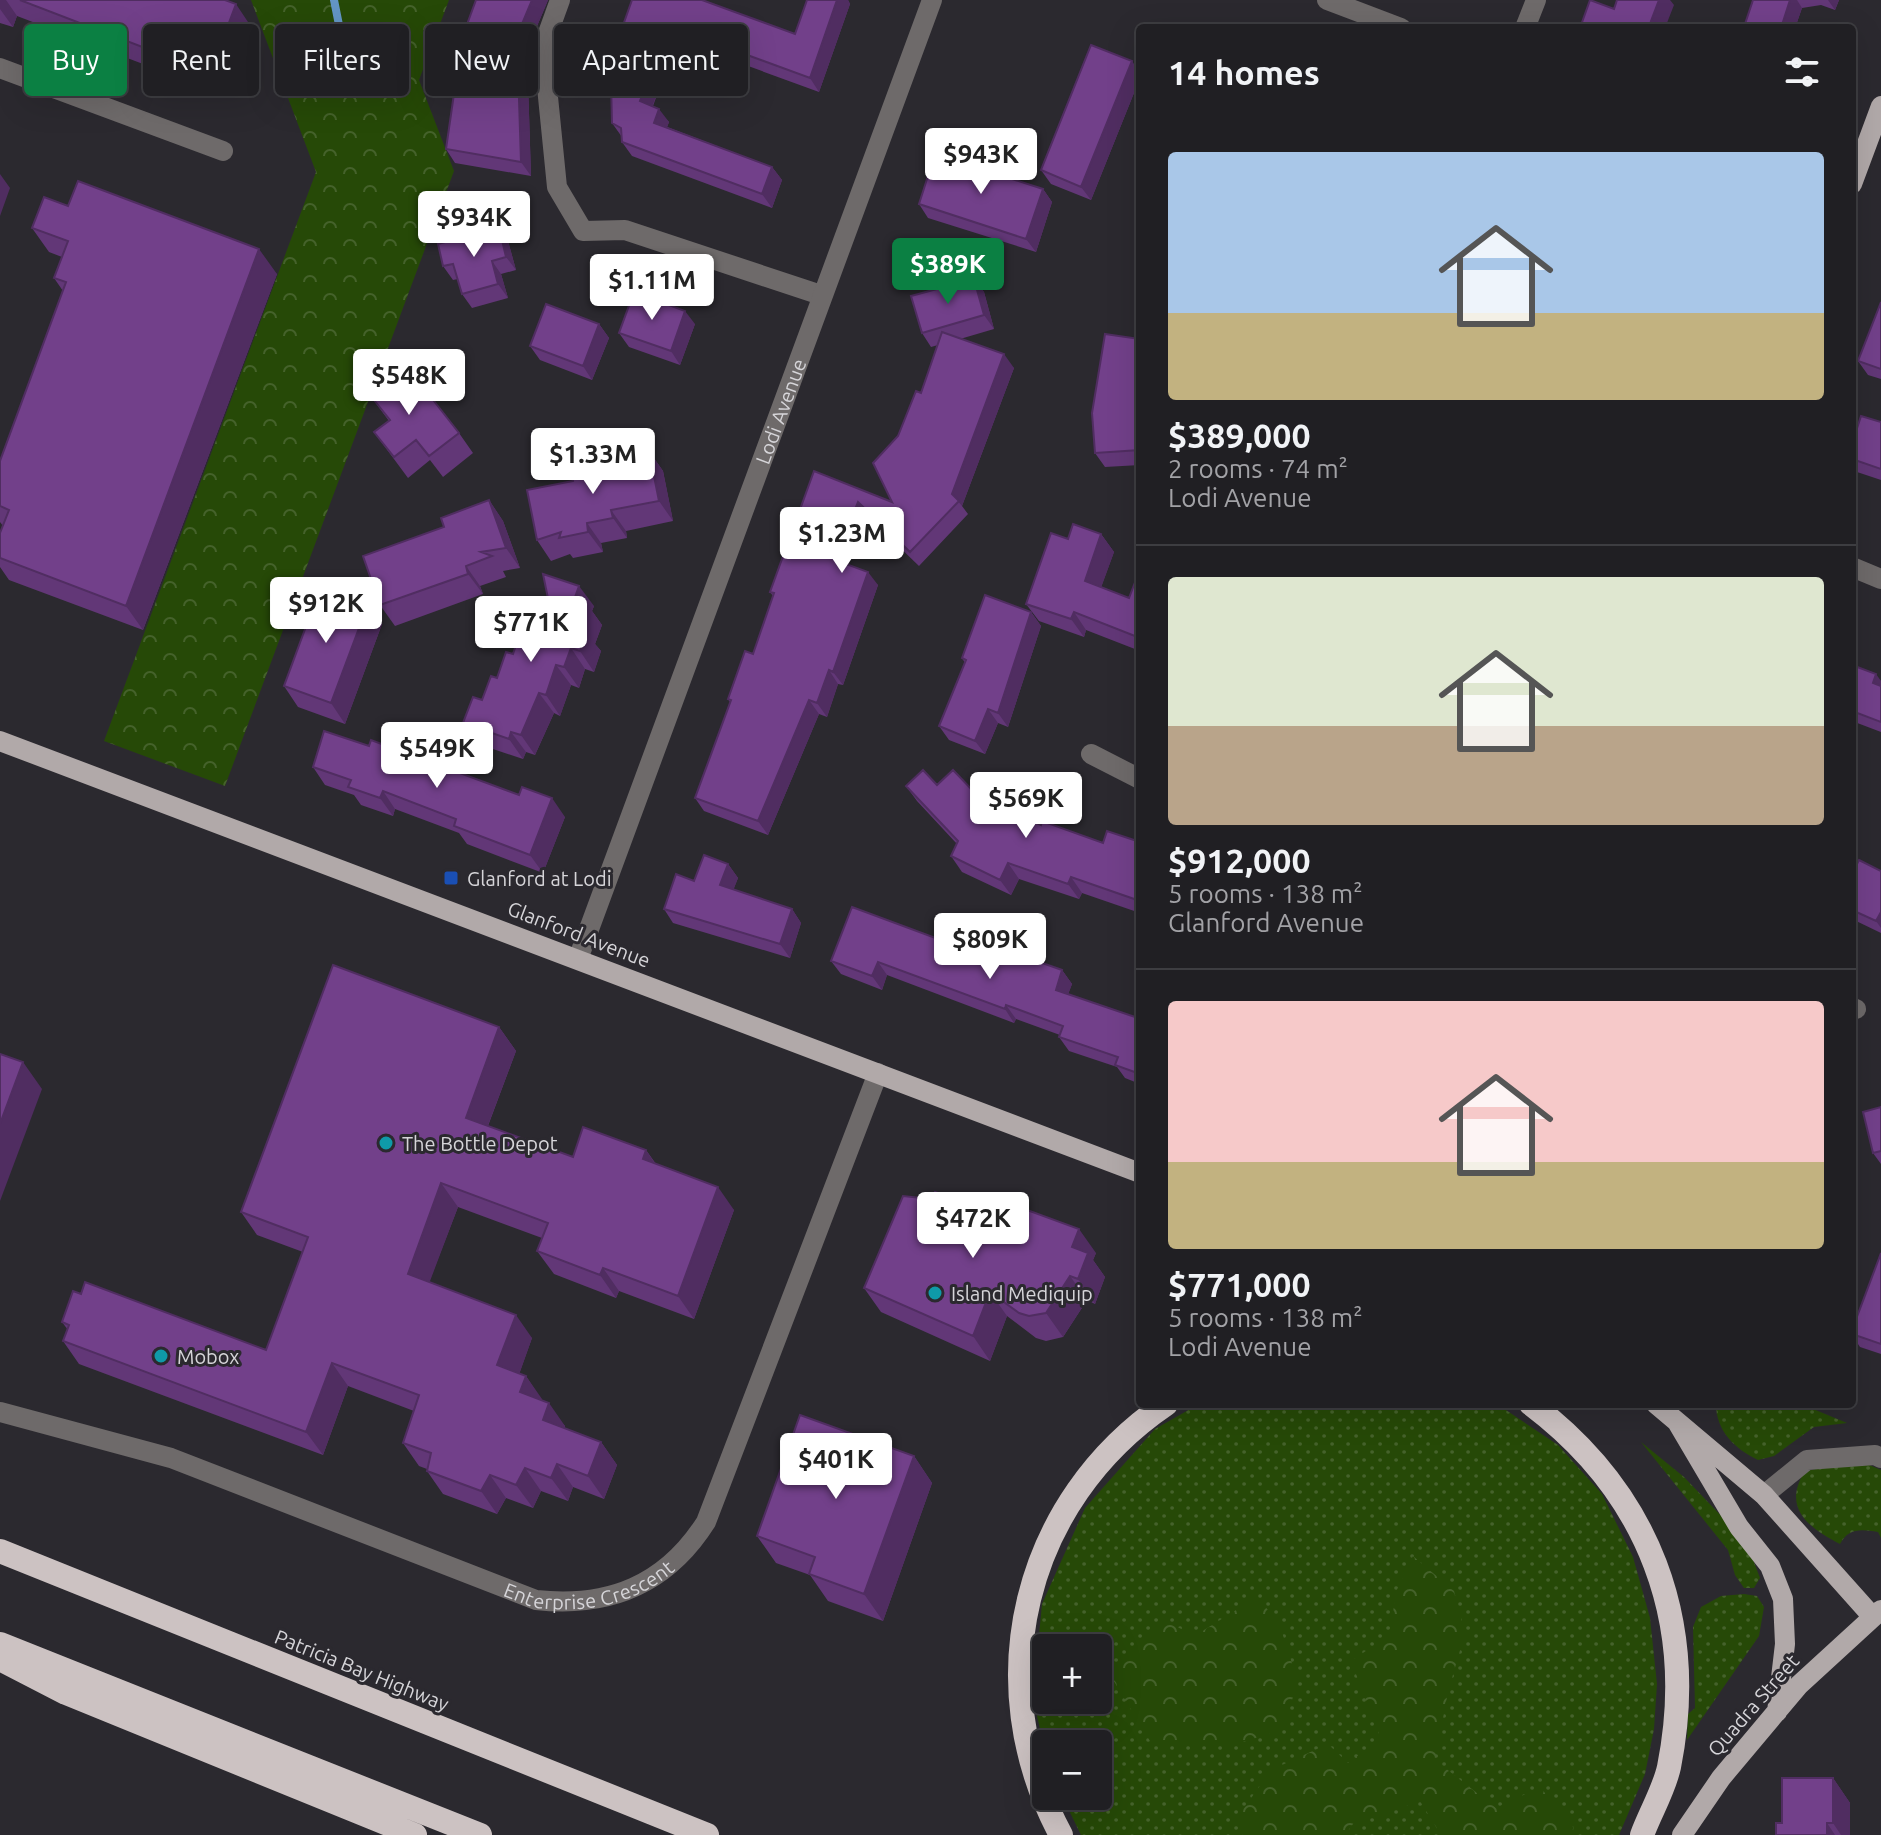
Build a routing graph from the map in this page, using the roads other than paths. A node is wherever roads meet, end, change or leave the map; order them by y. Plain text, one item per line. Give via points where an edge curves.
1 (560, 0) edge
2 (932, 0) edge
3 (1327, 0) edge
4 (1536, 0) edge
5 (1390, 24) edge
6 (1527, 24) edge
7 (0, 68) edge
8 (1881, 106) edge
9 (223, 151) dead end
10 (1856, 173) edge
11 (821, 295) junction
12 (1856, 569) edge
13 (1881, 579) edge
14 (0, 741) edge
15 (1091, 754) dead end
16 (1136, 777) edge
17 (578, 959) junction
18 (878, 1073) junction
19 (1136, 1171) edge
20 (1161, 1408) edge
21 (1536, 1408) edge
22 (1661, 1408) edge
23 (0, 1412) edge
24 (1677, 1422) junction
25 (1881, 1458) edge
26 (1764, 1495) junction
27 (0, 1551) edge
28 (1876, 1613) edge
29 (0, 1644) edge
30 (0, 1659) edge
31 (1777, 1712) junction
32 (415, 1835) edge
33 (480, 1835) edge
34 (707, 1835) edge
35 (1061, 1835) edge
36 (1642, 1835) edge
37 (1682, 1835) edge

1 - 11 street via 543,47 557,187 583,231 625,230
2 - 11 street, Lodi Avenue
3 - 5 street
4 - 6 street
7 - 9 street
8 - 10 main road
11 - 17 street, Lodi Avenue
12 - 13 street
14 - 17 main road, Glanford Avenue
15 - 16 street
17 - 18 main road, Glanford Avenue
18 - 19 main road, Glanford Avenue
18 - 23 street, Enterprise Crescent via 706,1522 667,1568 619,1594 577,1602 536,1600 171,1458
20 - 35 highway via 1109,1452 1075,1493 1033,1580 1022,1633 1019,1688 1028,1748 1044,1802
21 - 36 highway via 1603,1470 1661,1574 1676,1641 1676,1710 1668,1770
22 - 24 main road
24 - 26 main road
24 - 31 main road via 1739,1527 1770,1566 1783,1599 1785,1644
25 - 26 street via 1807,1460
26 - 28 main road
27 - 34 highway, Patricia Bay Highway
28 - 31 main road, Quadra Street
29 - 33 highway
30 - 32 highway via 66,1693
31 - 37 main road, Quadra Street

